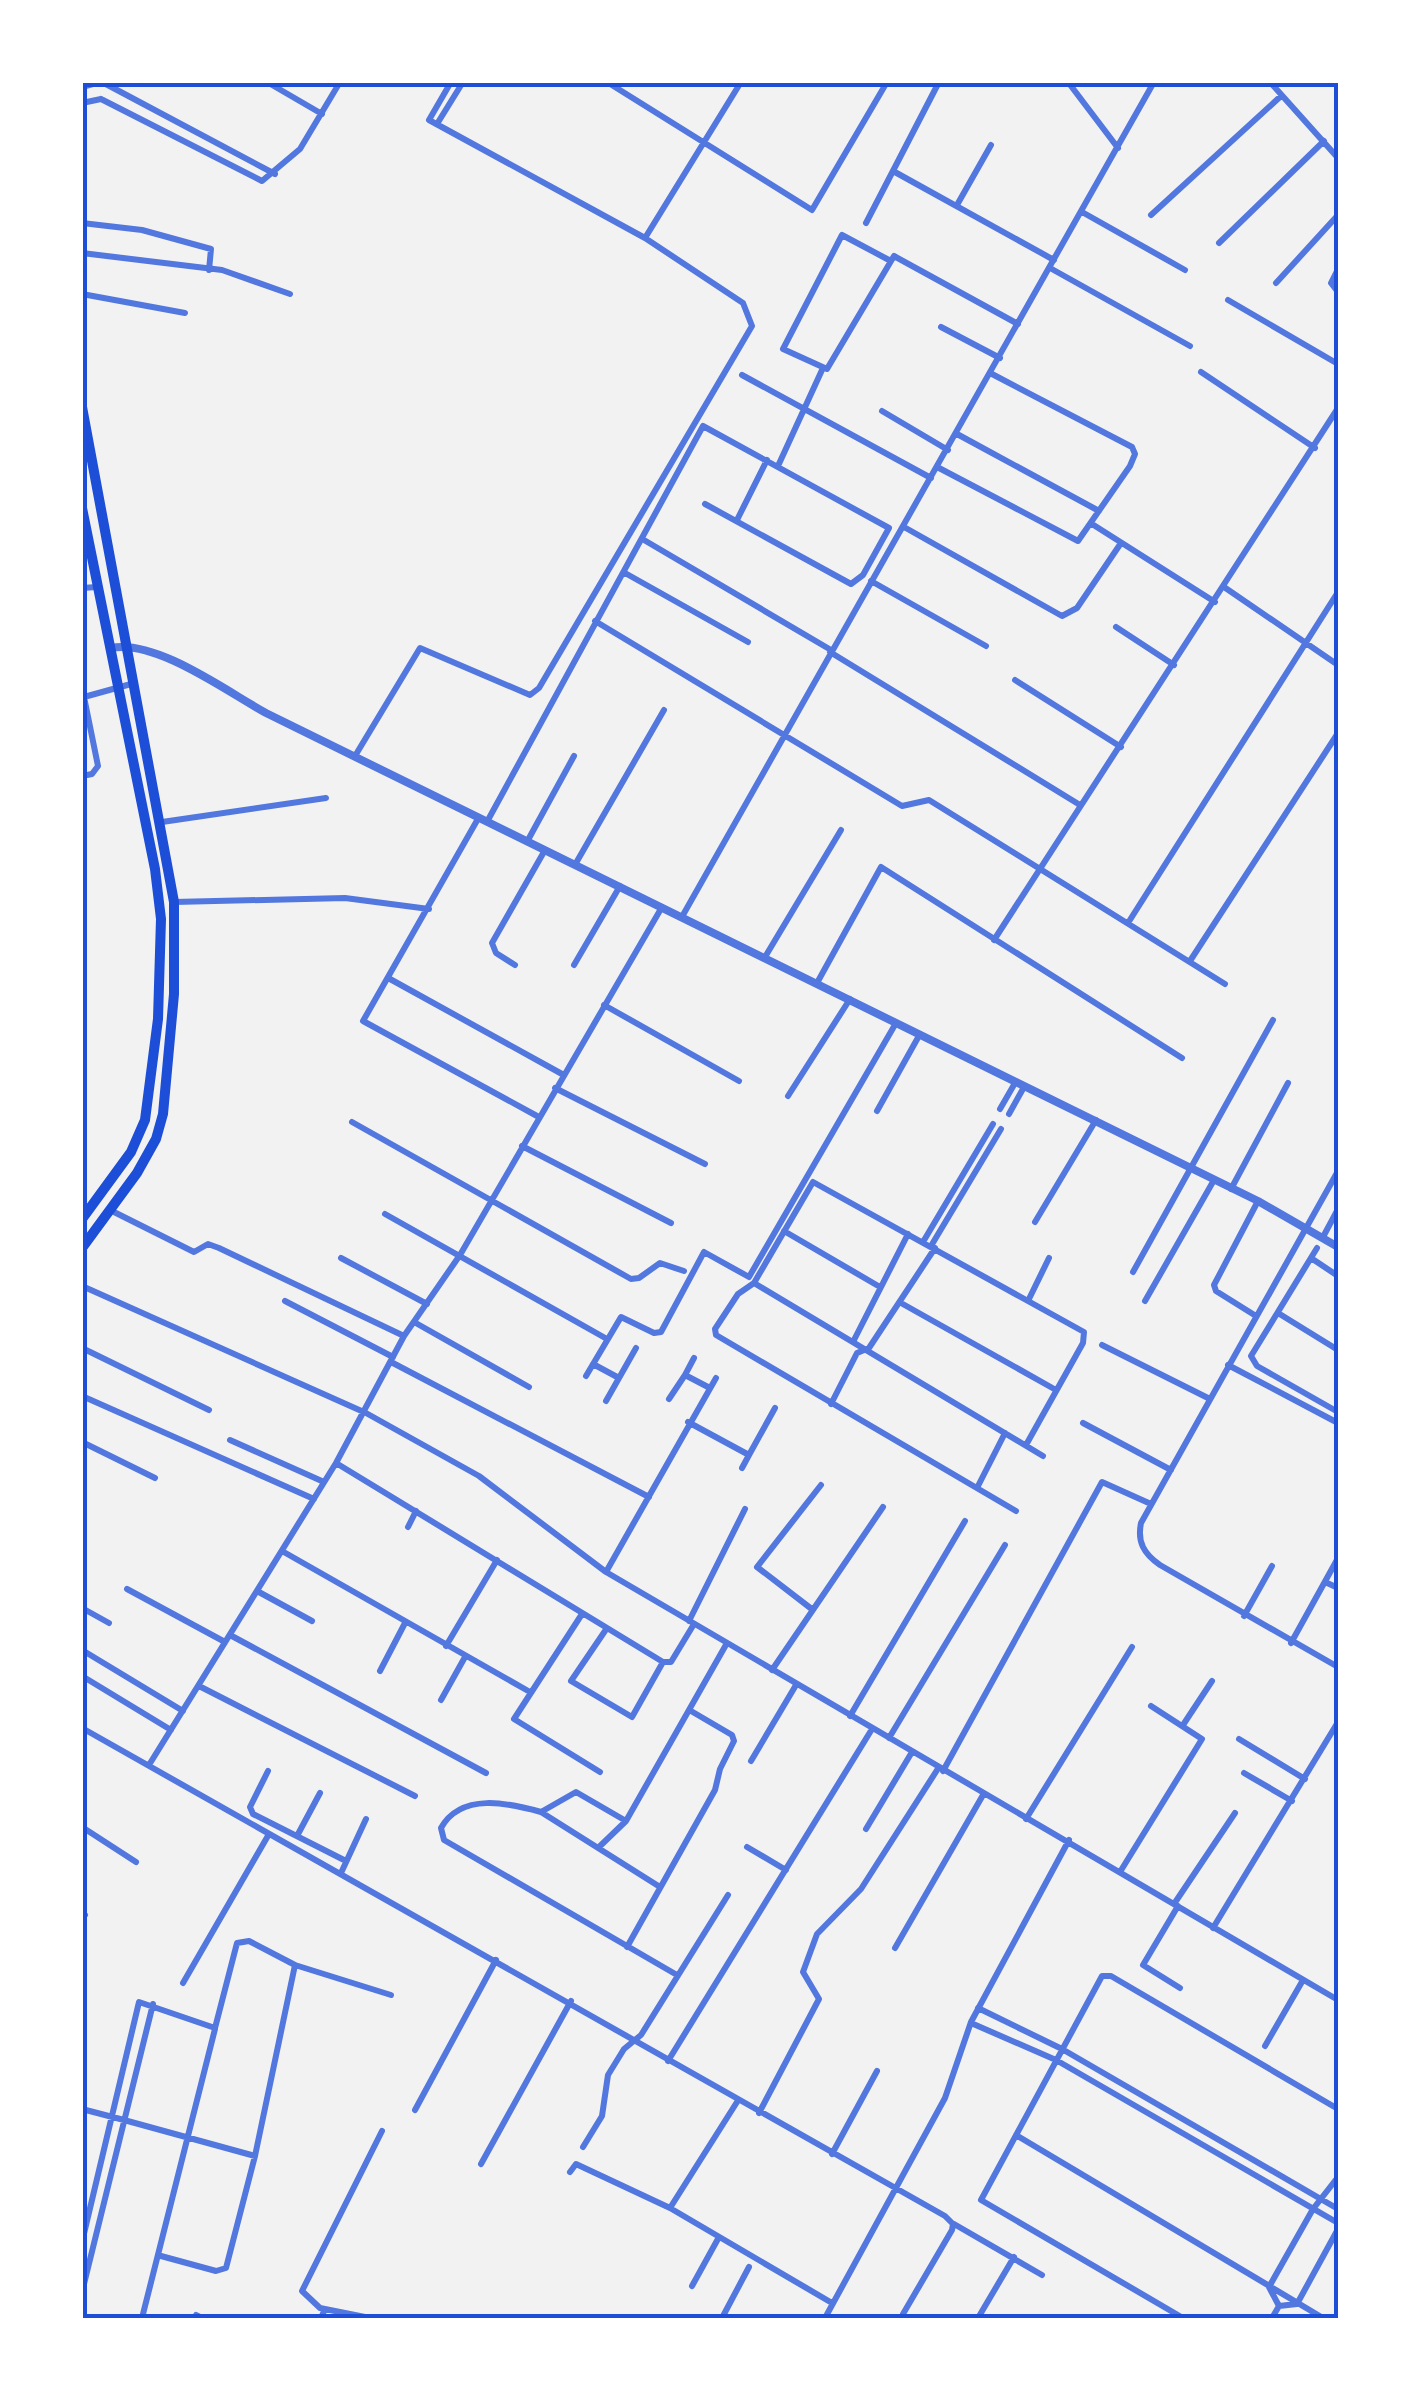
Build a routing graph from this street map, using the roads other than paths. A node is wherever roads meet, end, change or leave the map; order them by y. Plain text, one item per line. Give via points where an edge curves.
1 (101, 82) edge
2 (267, 82) edge
3 (340, 82) edge
4 (451, 82) edge
5 (463, 82) edge
6 (606, 82) edge
7 (740, 82) edge
8 (887, 82) edge
9 (940, 82) edge
10 (1068, 82) edge
11 (1154, 82) edge
12 (1270, 82) edge
13 (82, 87) edge
14 (1282, 96) junction
15 (101, 99) junction
16 (82, 102) edge
17 (322, 114) junction
18 (437, 124) junction
19 (1324, 141) junction
20 (703, 144) junction
21 (991, 146) dead end
22 (1118, 148) junction
23 (1338, 158) edge
24 (892, 171) junction
25 (275, 174) junction
26 (957, 206) junction
27 (1082, 212) junction
28 (1338, 215) edge
29 (1152, 216) dead end
30 (82, 223) edge
31 (866, 224) dead end
32 (644, 238) junction
33 (1219, 243) dead end
34 (82, 253) edge
35 (889, 260) junction
36 (1052, 264) junction
37 (1338, 269) edge
38 (1186, 270) dead end
39 (209, 271) junction
40 (1276, 283) dead end
41 (1338, 292) edge
42 (82, 294) edge
43 (290, 294) dead end
44 (1228, 300) dead end
45 (186, 313) dead end
46 (1018, 324) junction
47 (941, 327) dead end
48 (1190, 346) dead end
49 (1000, 358) junction
50 (1338, 364) edge
51 (822, 370) junction
52 (1201, 372) dead end
53 (992, 374) junction
54 (742, 375) dead end
55 (82, 407) edge
56 (1338, 408) edge
57 (805, 409) junction
58 (882, 411) dead end
59 (958, 434) junction
60 (1315, 448) junction
61 (948, 450) junction
62 (766, 460) junction
63 (778, 466) junction
64 (939, 468) junction
65 (932, 478) junction
66 (706, 504) dead end
67 (82, 508) edge
68 (1098, 511) junction
69 (737, 520) junction
70 (1092, 524) junction
71 (889, 528) junction
72 (902, 530) junction
73 (644, 540) junction
74 (1122, 543) junction
75 (626, 572) junction
76 (871, 581) junction
77 (97, 587) junction
78 (1224, 587) junction
79 (82, 588) edge
80 (1338, 592) edge
81 (1215, 602) junction
82 (595, 621) junction
83 (1116, 627) dead end
84 (748, 642) dead end
85 (1304, 643) junction
86 (126, 645) junction
87 (986, 646) dead end
88 (112, 648) junction
89 (830, 651) junction
90 (1174, 665) junction
91 (1338, 665) edge
92 (1015, 680) dead end
93 (132, 684) junction
94 (82, 687) edge
95 (119, 687) junction
96 (84, 696) edge
97 (664, 710) dead end
98 (1338, 733) edge
99 (782, 736) junction
100 (1121, 747) junction
101 (354, 756) junction
102 (574, 756) dead end
103 (82, 776) edge
104 (326, 798) dead end
105 (1080, 805) junction
106 (484, 818) junction
107 (162, 822) junction
108 (841, 830) dead end
109 (528, 840) junction
110 (546, 848) junction
111 (576, 863) junction
112 (1037, 868) junction
113 (620, 886) junction
114 (174, 902) junction
115 (663, 906) junction
116 (430, 909) junction
117 (683, 915) junction
118 (1128, 923) junction
119 (994, 940) junction
120 (764, 957) junction
121 (1190, 961) junction
122 (574, 964) dead end
123 (514, 965) dead end
124 (390, 978) junction
125 (817, 983) junction
126 (1225, 984) dead end
127 (850, 999) junction
128 (604, 1005) junction
129 (158, 1019) junction
130 (171, 1019) junction
131 (1273, 1020) dead end
132 (896, 1023) junction
133 (920, 1034) junction
134 (1182, 1058) dead end
135 (562, 1074) junction
136 (739, 1081) dead end
137 (1288, 1083) dead end
138 (1020, 1085) junction
139 (555, 1088) junction
140 (788, 1096) dead end
141 (877, 1110) dead end
142 (1000, 1110) dead end
143 (1009, 1114) dead end
144 (538, 1116) junction
145 (1096, 1120) junction
146 (352, 1122) dead end
147 (992, 1124) dead end
148 (1001, 1129) dead end
149 (522, 1146) junction
150 (705, 1164) dead end
151 (1192, 1169) junction
152 (1338, 1171) edge
153 (1214, 1180) junction
154 (1232, 1189) junction
155 (493, 1198) junction
156 (1258, 1201) junction
157 (1338, 1209) edge
158 (110, 1210) junction
159 (385, 1214) dead end
160 (82, 1219) edge
161 (1035, 1222) dead end
162 (672, 1224) dead end
163 (1307, 1226) junction
164 (784, 1232) junction
165 (908, 1234) junction
166 (1324, 1237) junction
167 (930, 1246) junction
168 (1338, 1247) edge
169 (82, 1248) edge
170 (1317, 1248) dead end
171 (460, 1255) junction
172 (341, 1258) dead end
173 (1049, 1258) dead end
174 (1312, 1258) junction
175 (684, 1271) dead end
176 (1132, 1272) dead end
177 (1338, 1276) edge
178 (754, 1283) junction
179 (82, 1286) edge
180 (880, 1287) junction
181 (1028, 1301) junction
182 (1145, 1301) dead end
183 (285, 1302) dead end
184 (902, 1302) junction
185 (426, 1304) junction
186 (1278, 1312) junction
187 (1256, 1316) junction
188 (414, 1322) junction
189 (404, 1336) junction
190 (607, 1338) junction
191 (853, 1340) junction
192 (1102, 1345) dead end
193 (82, 1348) edge
194 (636, 1348) dead end
195 (869, 1348) junction
196 (1338, 1350) edge
197 (858, 1354) junction
198 (694, 1358) dead end
199 (392, 1359) junction
200 (593, 1364) junction
201 (1228, 1365) junction
202 (684, 1375) junction
203 (586, 1376) dead end
204 (620, 1378) junction
205 (716, 1378) dead end
206 (528, 1387) dead end
207 (708, 1387) junction
208 (1056, 1390) junction
209 (82, 1396) edge
210 (1208, 1398) junction
211 (669, 1399) dead end
212 (606, 1401) dead end
213 (831, 1404) junction
214 (775, 1408) dead end
215 (209, 1410) dead end
216 (1338, 1412) edge
217 (366, 1413) junction
218 (688, 1422) junction
219 (1083, 1423) dead end
220 (1338, 1423) edge
221 (1005, 1433) junction
222 (230, 1440) dead end
223 (82, 1442) edge
224 (1026, 1445) junction
225 (749, 1456) junction
226 (1043, 1456) dead end
227 (336, 1463) junction
228 (742, 1468) dead end
229 (1171, 1470) junction
230 (156, 1478) dead end
231 (324, 1482) junction
232 (822, 1484) dead end
233 (977, 1488) junction
234 (649, 1497) junction
235 (314, 1499) junction
236 (1151, 1504) junction
237 (883, 1507) dead end
238 (745, 1509) dead end
239 (416, 1511) junction
240 (1016, 1511) dead end
241 (964, 1521) dead end
242 (408, 1526) dead end
243 (1005, 1545) dead end
244 (282, 1551) junction
245 (1338, 1558) edge
246 (497, 1560) junction
247 (1272, 1566) dead end
248 (606, 1572) junction
249 (1325, 1582) junction
250 (1338, 1588) edge
251 (127, 1589) dead end
252 (258, 1591) junction
253 (82, 1608) edge
254 (813, 1610) junction
255 (582, 1614) junction
256 (1244, 1616) junction
257 (312, 1621) dead end
258 (405, 1622) junction
259 (692, 1623) junction
260 (110, 1624) dead end
261 (606, 1628) junction
262 (227, 1639) junction
263 (1291, 1643) junction
264 (727, 1644) junction
265 (446, 1646) junction
266 (1132, 1647) dead end
267 (82, 1650) edge
268 (464, 1657) junction
269 (664, 1662) junction
270 (1338, 1668) edge
271 (772, 1670) junction
272 (380, 1672) dead end
273 (82, 1676) edge
274 (1212, 1682) dead end
275 (796, 1685) junction
276 (198, 1686) junction
277 (530, 1692) junction
278 (441, 1700) dead end
279 (1152, 1706) dead end
280 (183, 1710) junction
281 (691, 1711) junction
282 (850, 1716) junction
283 (1338, 1722) edge
284 (1183, 1725) junction
285 (82, 1728) edge
286 (872, 1729) junction
287 (171, 1730) junction
288 (888, 1738) junction
289 (1239, 1739) dead end
290 (912, 1752) junction
291 (751, 1760) dead end
292 (149, 1765) junction
293 (941, 1769) junction
294 (268, 1771) dead end
295 (600, 1772) dead end
296 (486, 1773) dead end
297 (1244, 1773) dead end
298 (1305, 1779) junction
299 (320, 1793) dead end
300 (982, 1795) junction
301 (415, 1796) dead end
302 (1292, 1801) junction
303 (541, 1812) junction
304 (1235, 1813) dead end
305 (366, 1818) dead end
306 (1026, 1819) junction
307 (626, 1821) junction
308 (82, 1827) edge
309 (866, 1829) dead end
310 (269, 1834) junction
311 (297, 1836) junction
312 (1068, 1840) junction
313 (747, 1846) dead end
314 (598, 1848) junction
315 (346, 1861) junction
316 (136, 1862) dead end
317 (786, 1870) junction
318 (1120, 1872) junction
319 (341, 1873) junction
320 (660, 1887) junction
321 (728, 1894) dead end
322 (1176, 1905) junction
323 (1214, 1928) junction
324 (627, 1947) junction
325 (895, 1948) dead end
326 (496, 1960) junction
327 (295, 1965) junction
328 (677, 1975) junction
329 (1303, 1980) junction
330 (183, 1983) dead end
331 (1180, 1988) dead end
332 (391, 1994) dead end
333 (1338, 2000) edge
334 (571, 2001) junction
335 (153, 2004) junction
336 (978, 2008) junction
337 (971, 2022) junction
338 (215, 2028) junction
339 (634, 2043) junction
340 (1265, 2046) dead end
341 (1062, 2049) junction
342 (1056, 2060) junction
343 (668, 2061) junction
344 (877, 2071) dead end
345 (737, 2102) junction
346 (82, 2109) edge
347 (1338, 2109) edge
348 (415, 2110) dead end
349 (759, 2114) junction
350 (110, 2116) junction
351 (124, 2120) junction
352 (1188, 2124) junction
353 (382, 2132) dead end
354 (1183, 2134) junction
355 (1016, 2136) junction
356 (187, 2138) junction
357 (584, 2148) dead end
358 (832, 2154) junction
359 (254, 2156) junction
360 (480, 2164) dead end
361 (570, 2172) dead end
362 (1338, 2176) edge
363 (896, 2189) junction
364 (1323, 2200) junction
365 (670, 2208) junction
366 (1313, 2209) junction
367 (1338, 2209) edge
368 (953, 2224) junction
369 (1338, 2226) edge
370 (719, 2237) junction
371 (82, 2242) edge
372 (160, 2256) junction
373 (1014, 2258) junction
374 (749, 2267) dead end
375 (1042, 2275) dead end
376 (692, 2286) dead end
377 (1269, 2287) junction
378 (82, 2292) edge
379 (832, 2303) junction
380 (1297, 2304) junction
381 (1279, 2306) junction
382 (325, 2308) junction
383 (903, 2314) dead end
384 (142, 2318) edge
385 (321, 2318) edge
386 (370, 2318) edge
387 (722, 2318) edge
388 (825, 2318) edge
389 (978, 2318) edge
390 (1183, 2318) edge
391 (1272, 2318) edge
392 (1324, 2318) edge

1 - 13 street
1 - 15 street
1 - 25 street
2 - 17 street
3 - 17 street
4 - 18 street via 428,119
5 - 18 street
6 - 20 street
7 - 20 street
8 - 20 street via 812,210
9 - 24 street
10 - 22 street
11 - 22 street
12 - 14 street
14 - 19 street
14 - 29 street
15 - 16 street
15 - 25 street via 262,181
17 - 25 street
18 - 32 street
19 - 23 street
19 - 33 street
20 - 32 street
21 - 26 street
22 - 27 street
24 - 26 street
24 - 31 street
26 - 36 street
27 - 36 street
27 - 38 street
28 - 40 street
30 - 39 street via 211,248
32 - 101 street via 744,303 752,326 539,688 530,695 420,648
34 - 39 street
35 - 46 street via 900,255
35 - 51 street
35 - 51 street via 840,238 782,347
36 - 46 street
36 - 48 street
37 - 41 street via 1331,283
39 - 43 street
42 - 45 street
44 - 50 street
46 - 49 street
47 - 49 street
49 - 53 street
51 - 57 street
52 - 60 street
53 - 59 street
53 - 68 street via 1132,448 1135,454
54 - 57 street
55 - 86 main road
56 - 60 street
57 - 63 street
57 - 65 street
58 - 61 street
59 - 61 street
59 - 68 street
60 - 78 street
61 - 64 street
62 - 63 street
62 - 69 street
62 - 73 street via 703,426
63 - 71 street
64 - 65 street
64 - 70 street via 1071,539 1083,539
65 - 72 street
66 - 69 street
67 - 77 main road
68 - 70 street
69 - 71 street via 852,584
70 - 74 street
71 - 72 street
72 - 74 street via 1062,616 1077,608
72 - 76 street
73 - 75 street
73 - 89 street
74 - 81 street
75 - 82 street
75 - 84 street
76 - 87 street
76 - 89 street
77 - 79 street
77 - 88 main road
78 - 81 street
78 - 85 street
80 - 85 street
81 - 90 street
82 - 99 street
82 - 106 street
83 - 90 street
85 - 91 street
85 - 118 street
86 - 88 street
86 - 93 main road
86 - 101 street via 156,653
88 - 95 main road
89 - 99 street
89 - 105 street
90 - 100 street
92 - 100 street
93 - 95 street
93 - 107 main road
94 - 96 street
95 - 96 street
95 - 129 main road via 158,885
96 - 103 street via 98,766
97 - 111 street
98 - 121 street
99 - 112 street via 902,806 926,799
99 - 117 street
100 - 105 street
101 - 106 street
102 - 109 street
104 - 107 street
105 - 112 street
106 - 109 street
106 - 116 street
107 - 114 main road
108 - 120 street
109 - 110 street
110 - 111 street
110 - 123 street via 492,943
111 - 113 street
112 - 118 street
112 - 119 street
113 - 115 street
113 - 122 street
114 - 116 street via 345,898
114 - 130 main road
115 - 117 street
115 - 128 street
116 - 124 street
117 - 120 street
118 - 121 street
119 - 125 street via 880,866
119 - 134 street
120 - 125 street
121 - 126 street
124 - 135 street
124 - 144 street via 364,1023
125 - 127 street
127 - 132 street
127 - 140 street
128 - 135 street
128 - 136 street
129 - 130 main road
129 - 160 main road via 145,1120
130 - 158 main road via 156,1139
131 - 151 street
132 - 133 street
132 - 190 street via 749,1277 704,1252 660,1334 623,1317
133 - 138 street
133 - 141 street
135 - 139 street
137 - 154 street
138 - 142 street
138 - 143 street
138 - 145 street
139 - 144 street
139 - 150 street
144 - 149 street
145 - 151 street
145 - 161 street
146 - 155 street
147 - 167 street
148 - 167 street
149 - 155 street
149 - 162 street
151 - 153 street
151 - 176 street
152 - 163 street
153 - 154 street
153 - 182 street
154 - 156 street
155 - 171 street
155 - 175 street via 631,1278 660,1263
156 - 163 street
156 - 187 street via 1214,1285
157 - 166 street
158 - 169 main road
158 - 189 street via 194,1252 208,1244 220,1248
159 - 171 street
163 - 166 street
163 - 187 street
164 - 165 street via 816,1181
164 - 178 street
164 - 180 street
165 - 167 street
165 - 180 street
166 - 168 street
167 - 181 street
167 - 184 street
170 - 174 street
171 - 185 street
171 - 190 street
172 - 185 street
173 - 181 street
174 - 177 street
174 - 186 street
178 - 191 street
178 - 213 street via 738,1294 716,1336
179 - 217 street
180 - 191 street
181 - 208 street via 1084,1332
183 - 199 street
184 - 195 street
184 - 208 street
185 - 188 street
186 - 196 street
186 - 216 street via 1254,1350 1254,1362
187 - 201 street
188 - 189 street
188 - 206 street
189 - 199 street
190 - 200 street
191 - 195 street
191 - 197 street
192 - 210 street
193 - 215 street
194 - 204 street
195 - 197 street
195 - 221 street
197 - 213 street
198 - 202 street
199 - 217 street
199 - 234 street
200 - 203 street
200 - 204 street
201 - 210 street
201 - 220 street
202 - 207 street
202 - 211 street
204 - 212 street
205 - 207 street
207 - 218 street
208 - 224 street
209 - 235 street
210 - 229 street
213 - 233 street
214 - 225 street
217 - 227 street
217 - 248 street via 479,1476
218 - 225 street
218 - 234 street
219 - 229 street
221 - 224 street
221 - 233 street
222 - 231 street
223 - 230 street
224 - 226 street
225 - 228 street
227 - 231 street
227 - 239 street
229 - 236 street
231 - 235 street
232 - 254 street via 757,1567
233 - 240 street
234 - 248 street
235 - 244 street
236 - 256 street via 1140,1530 1145,1552
236 - 293 street via 1103,1482
237 - 254 street
238 - 259 street
239 - 242 street
239 - 246 street
241 - 282 street
243 - 288 street
244 - 252 street
244 - 258 street
245 - 249 street
246 - 255 street
246 - 265 street
247 - 256 street
248 - 259 street
249 - 250 street
249 - 263 street
251 - 262 street
252 - 257 street
252 - 262 street
253 - 260 street
254 - 271 street
255 - 261 street
255 - 277 street
256 - 263 street
258 - 265 street
258 - 272 street
259 - 264 street
259 - 269 street via 671,1662
261 - 269 street
261 - 269 street via 570,1680 582,1688 632,1716
262 - 276 street
262 - 296 street
263 - 270 street
264 - 271 street
264 - 281 street
265 - 268 street
266 - 306 street
267 - 280 street
268 - 277 street
268 - 278 street
271 - 275 street
273 - 287 street
274 - 284 street
275 - 282 street
275 - 291 street
276 - 280 street
276 - 301 street
277 - 295 street via 516,1723
279 - 284 street
280 - 287 street
281 - 307 street
281 - 320 street via 734,1742
282 - 286 street
283 - 298 street
284 - 318 street via 1202,1740
285 - 292 street
286 - 288 street
286 - 317 street
287 - 292 street
288 - 290 street
289 - 298 street
290 - 293 street
290 - 309 street
292 - 310 street
293 - 300 street
293 - 349 street via 861,1890 810,1949 803,1972 819,1999
294 - 311 street via 250,1811
297 - 302 street
298 - 302 street
299 - 311 street
300 - 306 street
300 - 325 street
302 - 323 street
303 - 307 street via 576,1792
303 - 314 street
303 - 324 street via 472,1805 446,1820 442,1836
304 - 322 street
305 - 315 street
306 - 312 street
307 - 314 street
308 - 316 street
310 - 319 street
310 - 330 street
311 - 315 street
312 - 318 street
312 - 336 street
313 - 317 street
314 - 320 street
315 - 319 street
317 - 343 street
318 - 322 street
319 - 326 street
320 - 324 street
321 - 328 street
322 - 323 street
322 - 331 street via 1143,1965
323 - 329 street
324 - 328 street
326 - 334 street
326 - 348 street
327 - 332 street
327 - 338 street via 249,1941 237,1943
327 - 359 street
328 - 339 street
329 - 333 street
329 - 340 street
334 - 339 street
334 - 360 street
335 - 338 street
335 - 350 street via 138,2006
335 - 351 street
336 - 337 street
336 - 341 street
337 - 342 street
337 - 363 street via 945,2098
338 - 356 street
339 - 343 street
339 - 357 street via 608,2075 602,2116
341 - 342 street
341 - 347 street via 1108,1974
341 - 352 street
342 - 354 street
342 - 355 street
343 - 345 street
344 - 358 street
345 - 349 street
345 - 365 street
346 - 350 street
349 - 358 street
350 - 351 street
350 - 371 street
351 - 356 street
351 - 378 street
352 - 354 street
352 - 364 street
353 - 382 street via 302,2291
354 - 366 street
355 - 377 street
355 - 390 street via 982,2203
356 - 359 street
356 - 372 street
358 - 363 street
359 - 372 street via 226,2268
361 - 365 street via 576,2164
362 - 364 street
363 - 368 street
363 - 379 street
364 - 366 street
364 - 367 street
365 - 370 street
366 - 369 street
366 - 377 street
368 - 373 street
368 - 383 street
369 - 380 street
370 - 376 street
370 - 379 street
372 - 384 street
373 - 375 street
373 - 389 street
374 - 387 street
377 - 380 street
377 - 381 street
379 - 388 street
380 - 381 street
380 - 392 street
381 - 391 street
382 - 385 street
382 - 386 street

